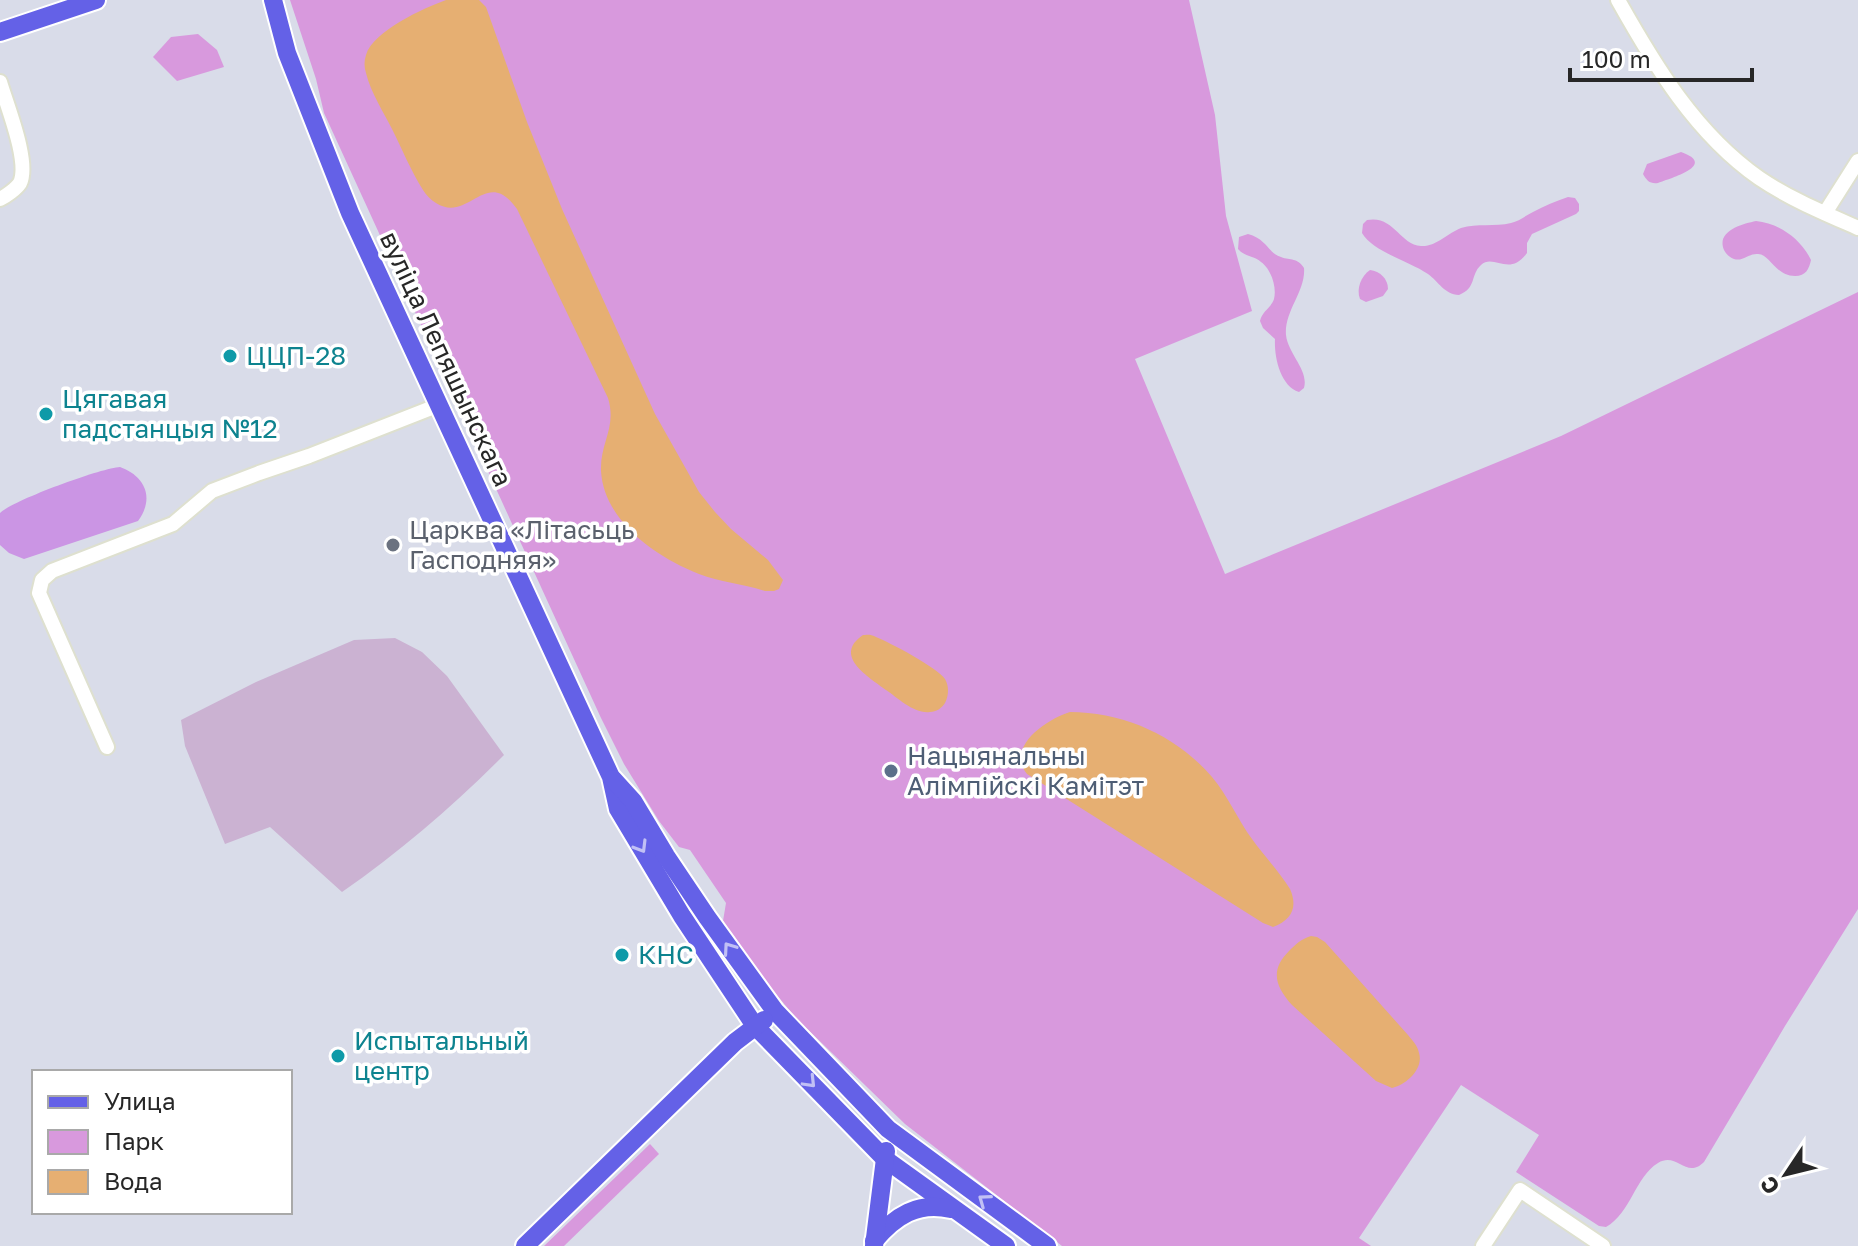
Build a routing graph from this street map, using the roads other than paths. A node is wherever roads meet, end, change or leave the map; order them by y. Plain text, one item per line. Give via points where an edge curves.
1 (96, 0) edge
2 (273, 0) edge
3 (1618, 0) edge
4 (0, 32) edge
5 (0, 82) edge
6 (1858, 161) edge
7 (0, 199) edge
8 (1825, 213) junction
9 (1858, 228) edge
10 (439, 405) junction
11 (107, 747) dead end
12 (611, 777) junction
13 (775, 1011) junction
14 (755, 1026) junction
15 (888, 1129) junction
16 (885, 1159) junction
17 (956, 1210) junction
18 (874, 1244) edge
19 (525, 1246) edge
20 (1006, 1246) edge
21 (1047, 1246) edge
22 (1483, 1246) edge
23 (1603, 1246) edge

1 - 4 main road
2 - 10 main road, вуліца Лепяшынскага via 287,53 350,213
3 - 8 street via 1661,72 1722,147 1759,178
5 - 7 street via 24,161 19,183
6 - 8 street
8 - 9 street
10 - 11 street via 212,491 173,524 52,571 42,580 39,593
10 - 12 main road, вуліца Лепяшынскага
13 -> 12 main road, вуліца Лепяшынскага via 633,801
12 -> 14 main road, вуліца Лепяшынскага via 618,809
13 - 14 main road
13 - 15 main road, вуліца Лепяшынскага
14 -> 16 main road, вуліца Лепяшынскага
14 - 19 main road
15 - 16 main road
21 -> 15 main road, вуліца Лепяшынскага
16 - 17 main road, вуліца Лепяшынскага
16 - 18 main road
17 - 18 main road via 936,1206 911,1211 887,1225
17 - 20 main road, вуліца Лепяшынскага
22 - 23 street via 1520,1190

